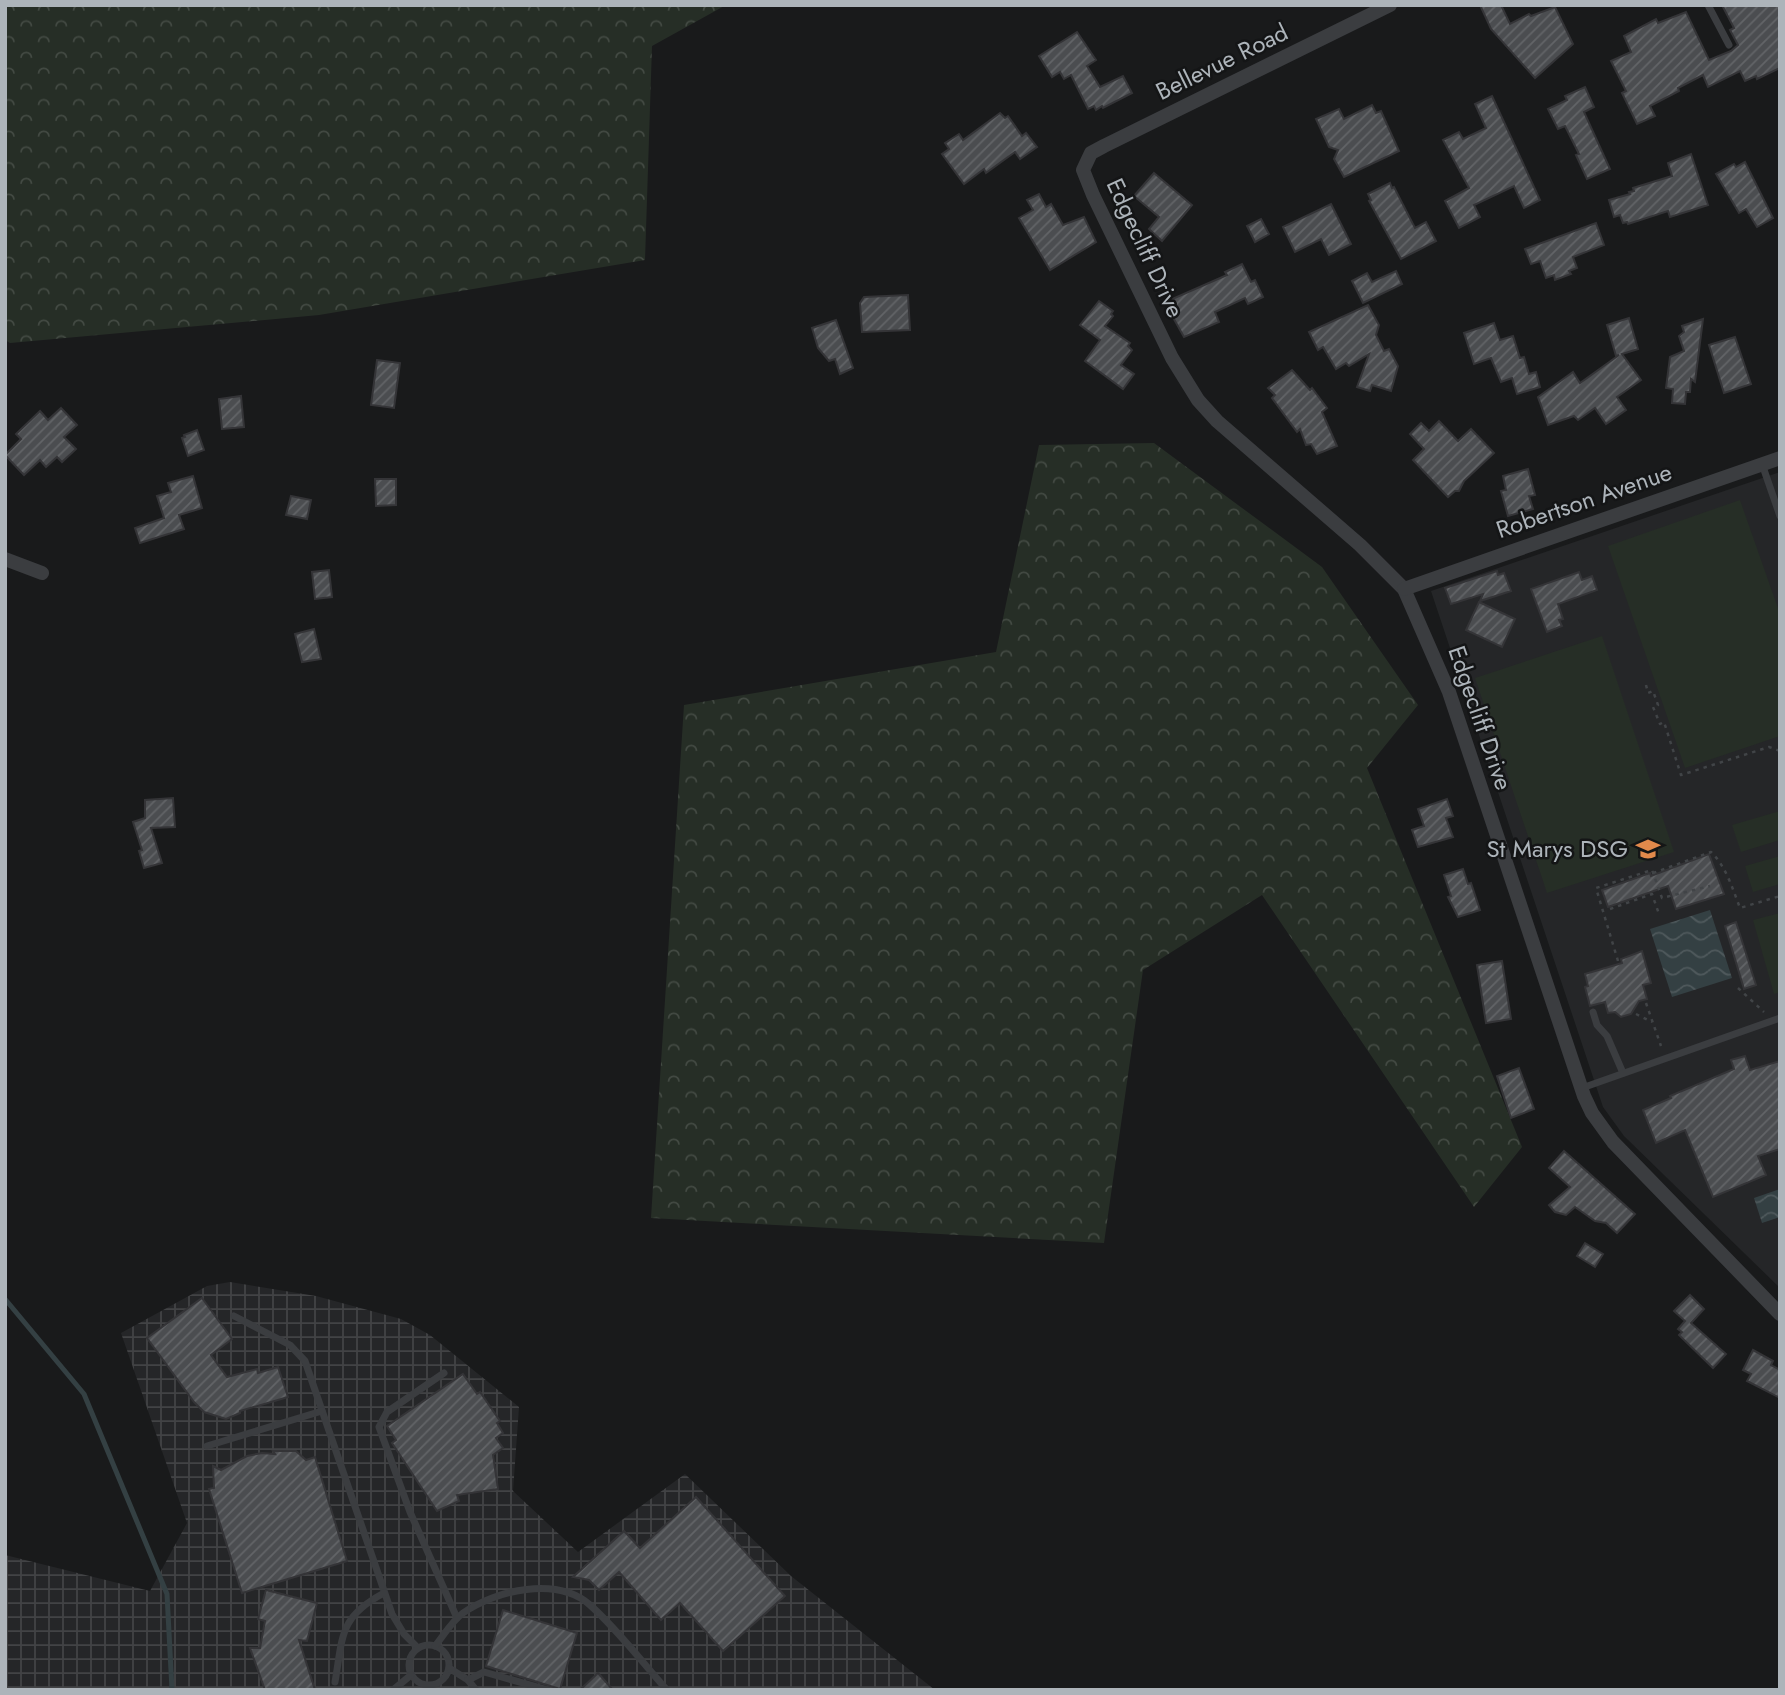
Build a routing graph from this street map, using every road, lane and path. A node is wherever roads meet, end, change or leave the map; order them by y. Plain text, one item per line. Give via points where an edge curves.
1 (1390, 5) edge
2 (1708, 5) edge
3 (1729, 46) dead end
4 (1083, 170) joint
5 (1780, 458) edge
6 (1761, 463) junction
7 (1780, 516) edge
8 (5, 559) edge
9 (42, 573) dead end
10 (1404, 589) junction
11 (1646, 685) dead end
12 (1780, 751) edge
13 (1653, 873) junction
14 (1710, 886) dead end
15 (1659, 892) junction
16 (1653, 894) junction
17 (1780, 896) edge
18 (1610, 909) dead end
19 (1659, 914) dead end
20 (1618, 961) dead end
21 (1738, 988) dead end
22 (1646, 1003) dead end
23 (1593, 1012) dead end
24 (1636, 1014) dead end
25 (1766, 1014) dead end
26 (1780, 1018) edge
27 (1653, 1022) junction
28 (1666, 1058) junction
29 (1623, 1073) junction
30 (1582, 1088) junction
31 (1780, 1314) edge
32 (234, 1315) dead end
33 (444, 1373) dead end
34 (322, 1411) junction
35 (206, 1446) dead end
36 (384, 1593) junction
37 (457, 1618) junction
38 (435, 1646) junction
39 (418, 1648) junction
40 (449, 1668) junction
41 (411, 1675) junction
42 (468, 1680) junction
43 (335, 1682) dead end
44 (437, 1687) edge
45 (393, 1690) edge
46 (476, 1690) edge
47 (548, 1690) edge
48 (667, 1690) edge

1 - 4 street, Bellevue Road via 1104,146 1091,153
2 - 3 lane
4 - 10 street, Edgecliff Drive via 1172,358 1198,400
5 - 6 street, Robertson Avenue
6 - 7 lane
6 - 10 street, Robertson Avenue
8 - 9 street
10 - 30 street, Edgecliff Drive via 1449,692
11 - 12 path via 1648,693 1653,691 1658,705 1653,707 1660,724 1664,722 1681,775 1769,747
13 - 15 path
13 - 17 path via 1711,852 1740,908
13 - 20 path via 1596,888
14 - 15 path via 1662,898
15 - 16 path
16 - 18 path
16 - 19 path
21 - 25 path
22 - 27 path
23 - 29 lane
24 - 27 path
26 - 28 lane
27 - 28 path
28 - 29 lane
29 - 30 lane
30 - 31 street, Edgecliff Drive via 1592,1113 1613,1142
32 - 34 lane via 298,1352 312,1377
33 - 37 lane via 387,1412 379,1427
34 - 35 lane
34 - 36 lane
36 - 39 lane via 391,1614
36 - 43 lane via 363,1605 347,1624
37 - 38 lane
37 - 48 lane via 515,1591 568,1592 589,1604
38 - 39 lane
38 - 40 lane via 446,1655
39 - 41 lane via 408,1661
40 - 42 lane
40 - 44 lane
41 - 44 lane via 422,1684
41 - 45 lane
42 - 46 lane
42 - 47 lane via 484,1672

